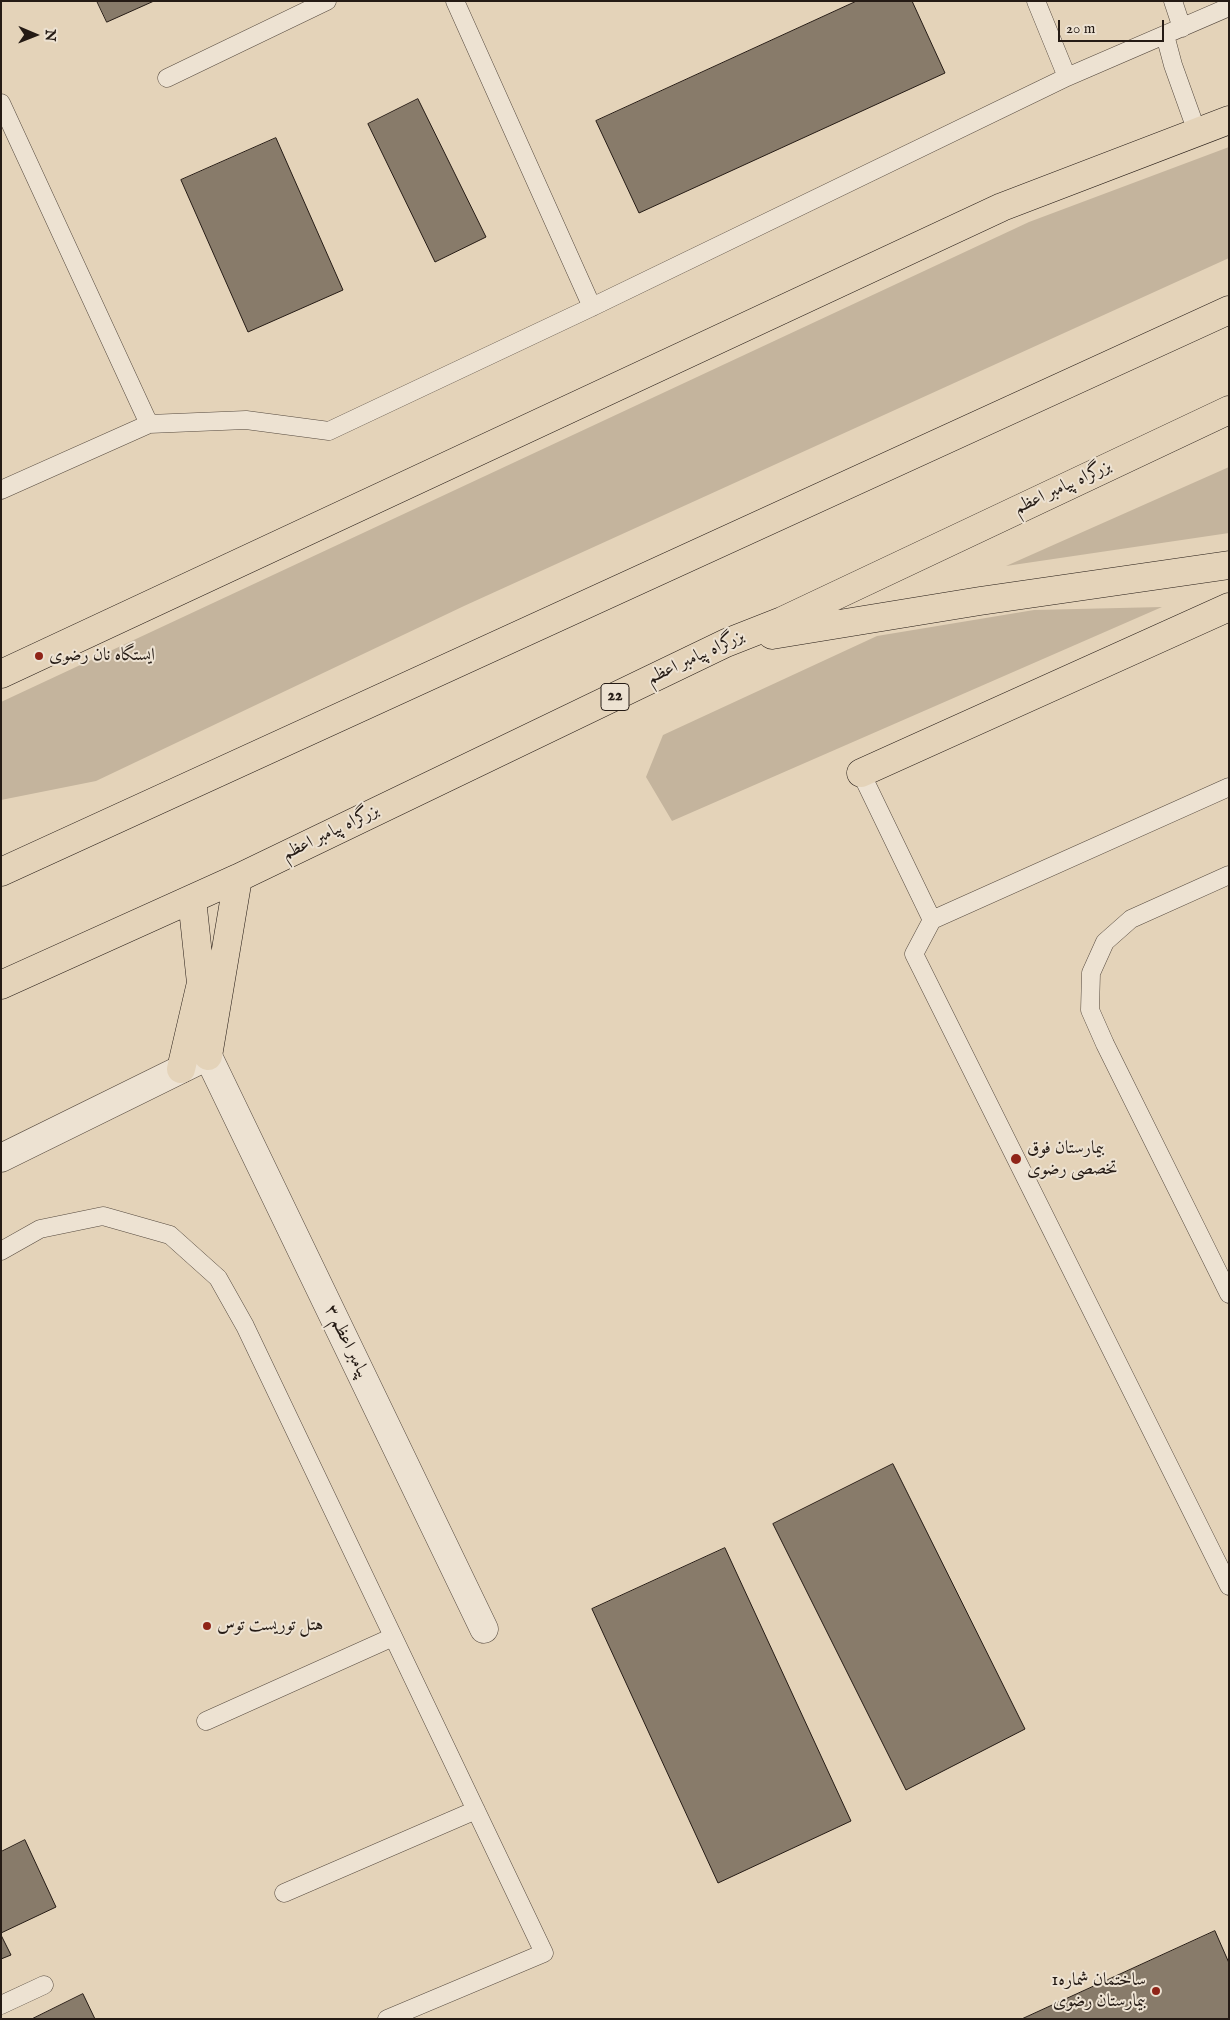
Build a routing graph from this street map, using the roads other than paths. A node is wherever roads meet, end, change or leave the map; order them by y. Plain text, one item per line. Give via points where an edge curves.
1 (327, 1) edge
2 (455, 1) edge
3 (1036, 1) edge
4 (1173, 1) edge
5 (1229, 7) edge
6 (1182, 28) junction
7 (1164, 35) junction
8 (1067, 77) junction
9 (167, 78) dead end
10 (1, 103) edge
11 (1229, 120) edge
12 (1197, 132) junction
13 (592, 308) junction
14 (1229, 310) edge
15 (1229, 410) edge
16 (149, 424) junction
17 (1, 490) edge
18 (1229, 565) edge
19 (1229, 607) edge
20 (726, 643) junction
21 (1, 674) edge
22 (861, 774) joint
23 (1229, 787) edge
24 (1, 872) edge
25 (1229, 875) edge
26 (238, 878) junction
27 (192, 899) junction
28 (932, 920) junction
29 (1, 985) edge
30 (208, 1056) junction
31 (181, 1069) junction
32 (1, 1158) edge
33 (1, 1251) edge
34 (1229, 1294) edge
35 (1229, 1586) edge
36 (484, 1629) dead end
37 (393, 1637) junction
38 (206, 1720) dead end
39 (476, 1810) junction
40 (284, 1893) dead end
41 (44, 1985) dead end
42 (1, 2004) edge
43 (387, 2019) edge

1 - 9 lane
2 - 13 lane
3 - 8 lane
4 - 6 lane
5 - 6 lane
6 - 7 lane
7 - 8 lane
7 - 12 lane
8 - 13 lane
10 - 16 lane
11 - 12 highway
12 - 21 highway via 1002,207
13 - 16 lane via 329,431 246,420
14 - 24 highway
15 - 20 highway, بزرگراه پیامبر اعظم / 22 via 782,621
16 - 17 lane
18 - 20 highway via 980,601
19 - 22 highway
20 - 26 highway, بزرگراه پیامبر اعظم / 22
22 - 28 lane
23 - 28 lane
25 - 34 lane via 1131,919 1106,942 1091,973 1090,1010
26 - 27 highway, بزرگراه پیامبر اعظم / 22
26 - 30 highway
27 - 29 highway, بزرگراه پیامبر اعظم / 22
27 - 31 highway via 201,983
28 - 35 lane via 914,954
30 - 31 street
30 - 36 street, پیامبر اعظم ۳
31 - 32 street
33 - 37 lane via 40,1229 104,1216 170,1235 218,1278 245,1326
37 - 38 lane
37 - 39 lane
39 - 40 lane
39 - 43 lane via 544,1952
41 - 42 lane

